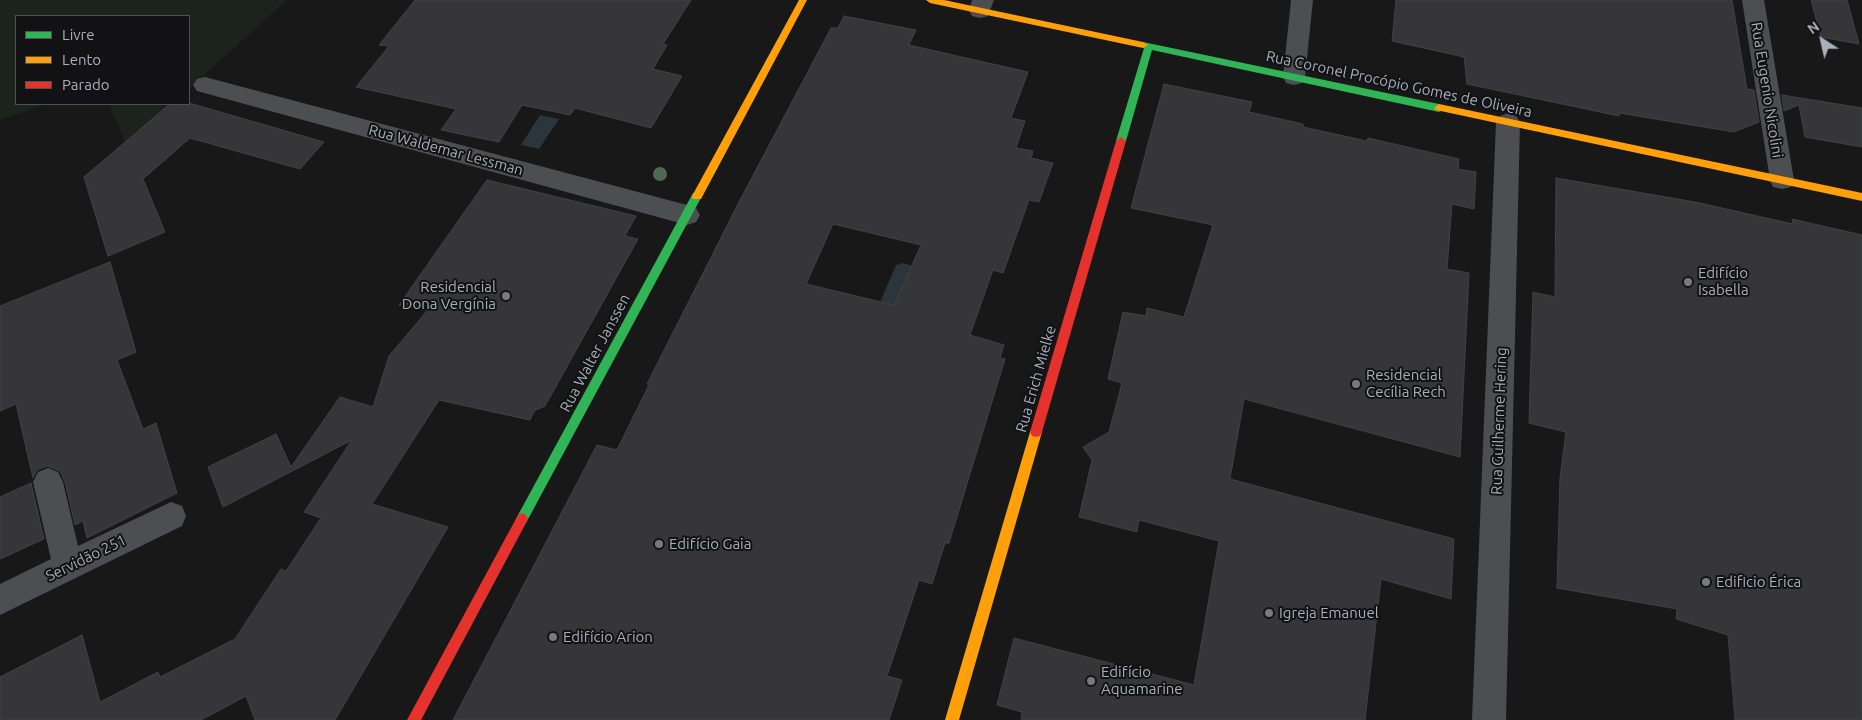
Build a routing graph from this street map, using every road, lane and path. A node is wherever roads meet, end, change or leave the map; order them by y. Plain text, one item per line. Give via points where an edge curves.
1 (803, 0) edge
2 (930, 0) edge
3 (1302, 0) edge
4 (1753, 0) edge
5 (982, 5) edge
6 (1149, 46) junction
7 (1294, 77) junction
8 (205, 85) dead end
9 (1508, 122) junction
10 (1782, 180) junction
11 (1862, 197) edge
12 (687, 215) junction
13 (48, 482) dead end
14 (171, 516) dead end
15 (68, 567) junction
16 (0, 600) edge
17 (414, 720) edge
18 (952, 720) edge
19 (1489, 720) edge

1 - 12 street, Rua Walter Janssen
2 - 5 street, Rua Coronel Procópio Gomes de Oliveira
3 - 7 street
4 - 10 street, Rua Eugenio Nicolini
5 - 6 street, Rua Coronel Procópio Gomes de Oliveira
6 - 7 street, Rua Coronel Procópio Gomes de Oliveira
6 - 18 street, Rua Erich Mielke
7 - 9 street, Rua Coronel Procópio Gomes de Oliveira
8 - 12 street, Rua Waldemar Lessman
9 - 10 street, Rua Coronel Procópio Gomes de Oliveira
9 - 19 street, Rua Guilherme Hering
10 - 11 street, Rua Coronel Procópio Gomes de Oliveira
12 - 17 street, Rua Walter Janssen
13 - 15 street
14 - 15 street, Servidão 251
15 - 16 street, Servidão 251

